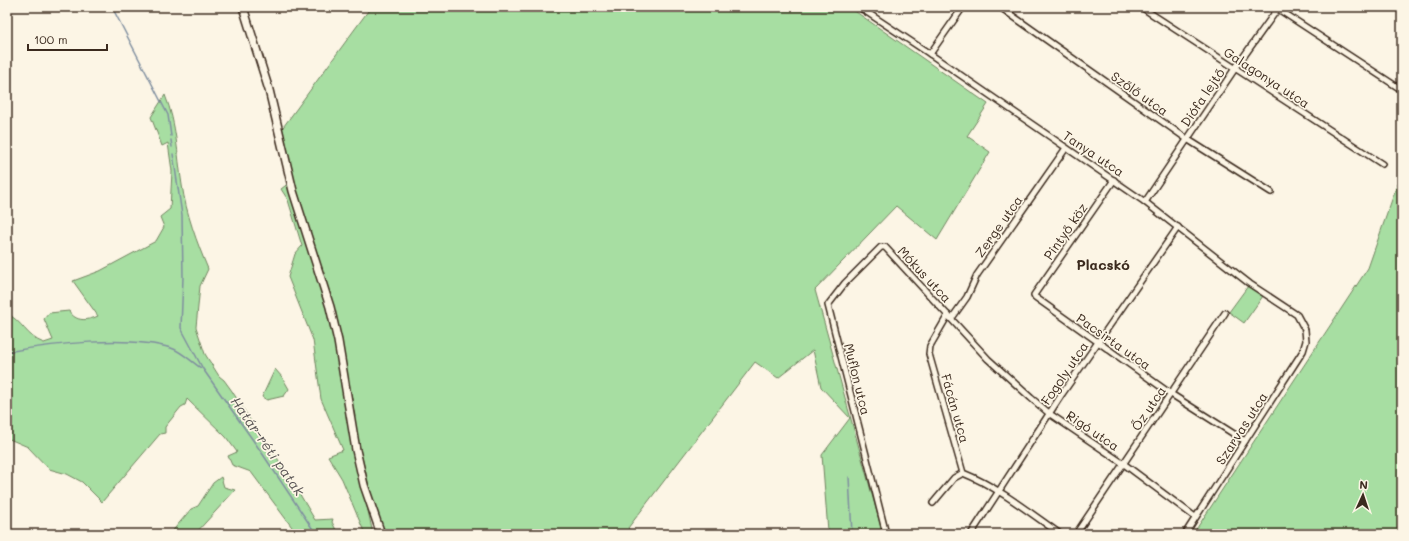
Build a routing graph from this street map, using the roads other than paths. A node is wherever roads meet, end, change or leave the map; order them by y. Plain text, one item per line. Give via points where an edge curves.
1 (243, 7) edge
2 (858, 7) edge
3 (963, 7) edge
4 (1000, 7) edge
5 (1141, 7) edge
6 (1279, 8) edge
7 (930, 54) junction
8 (1234, 70) junction
9 (1402, 90) edge
10 (1187, 139) junction
11 (1066, 148) junction
12 (1382, 164) dead end
13 (1114, 180) junction
14 (1271, 192) dead end
15 (1145, 202) junction
16 (1178, 227) junction
17 (881, 247) joint
18 (1034, 295) joint
19 (1225, 313) dead end
20 (950, 317) junction
21 (1305, 330) joint
22 (1098, 342) junction
23 (1171, 394) junction
24 (1050, 414) junction
25 (1244, 441) junction
26 (1124, 464) junction
27 (963, 472) junction
28 (998, 490) junction
29 (933, 503) dead end
30 (1196, 517) junction
31 (380, 534) edge
32 (886, 534) edge
33 (970, 534) edge
34 (1060, 534) edge
35 (1076, 534) edge
36 (1184, 534) edge

1 - 31 street via 269,90 293,191 330,308 356,450
2 - 7 street, Tanya utca
3 - 7 street
4 - 10 street, Szőlő utca
5 - 8 street, Galagonya utca
6 - 8 street, Diófa lejtő
6 - 9 street
7 - 11 street, Tanya utca
8 - 10 street, Diófa lejtő
8 - 12 street, Galagonya utca
10 - 14 street, Szőlő utca
10 - 15 street, Diófa lejtő
11 - 13 street, Tanya utca
11 - 20 street, Zerge utca via 977,275 967,297
13 - 15 street, Tanya utca
13 - 18 street, Pintyő köz
15 - 16 street, Tanya utca
16 - 21 street, Tanya utca via 1250,284 1297,315
16 - 22 street, Fogoly utca
17 - 20 street, Mókus utca via 885,247
17 - 32 street, Muflon utca via 845,283 828,305
18 - 22 street, Pacsirta utca
19 - 23 street, Őz utca
20 - 24 street, Rigó utca via 988,359
20 - 27 street, Fácán utca via 930,346 929,354
21 - 25 street, Szarvas utca via 1306,341 1303,351
22 - 23 street, Pacsirta utca
22 - 24 street, Fogoly utca
23 - 25 street, Pacsirta utca
23 - 26 street, Őz utca
24 - 26 street, Rigó utca
24 - 28 street, Fogoly utca
25 - 30 street, Szarvas utca
26 - 30 street, Rigó utca
26 - 35 street, Őz utca
27 - 28 street
27 - 29 street via 954,478
28 - 33 street, Fogoly utca
28 - 34 street
30 - 36 street, Szarvas utca

